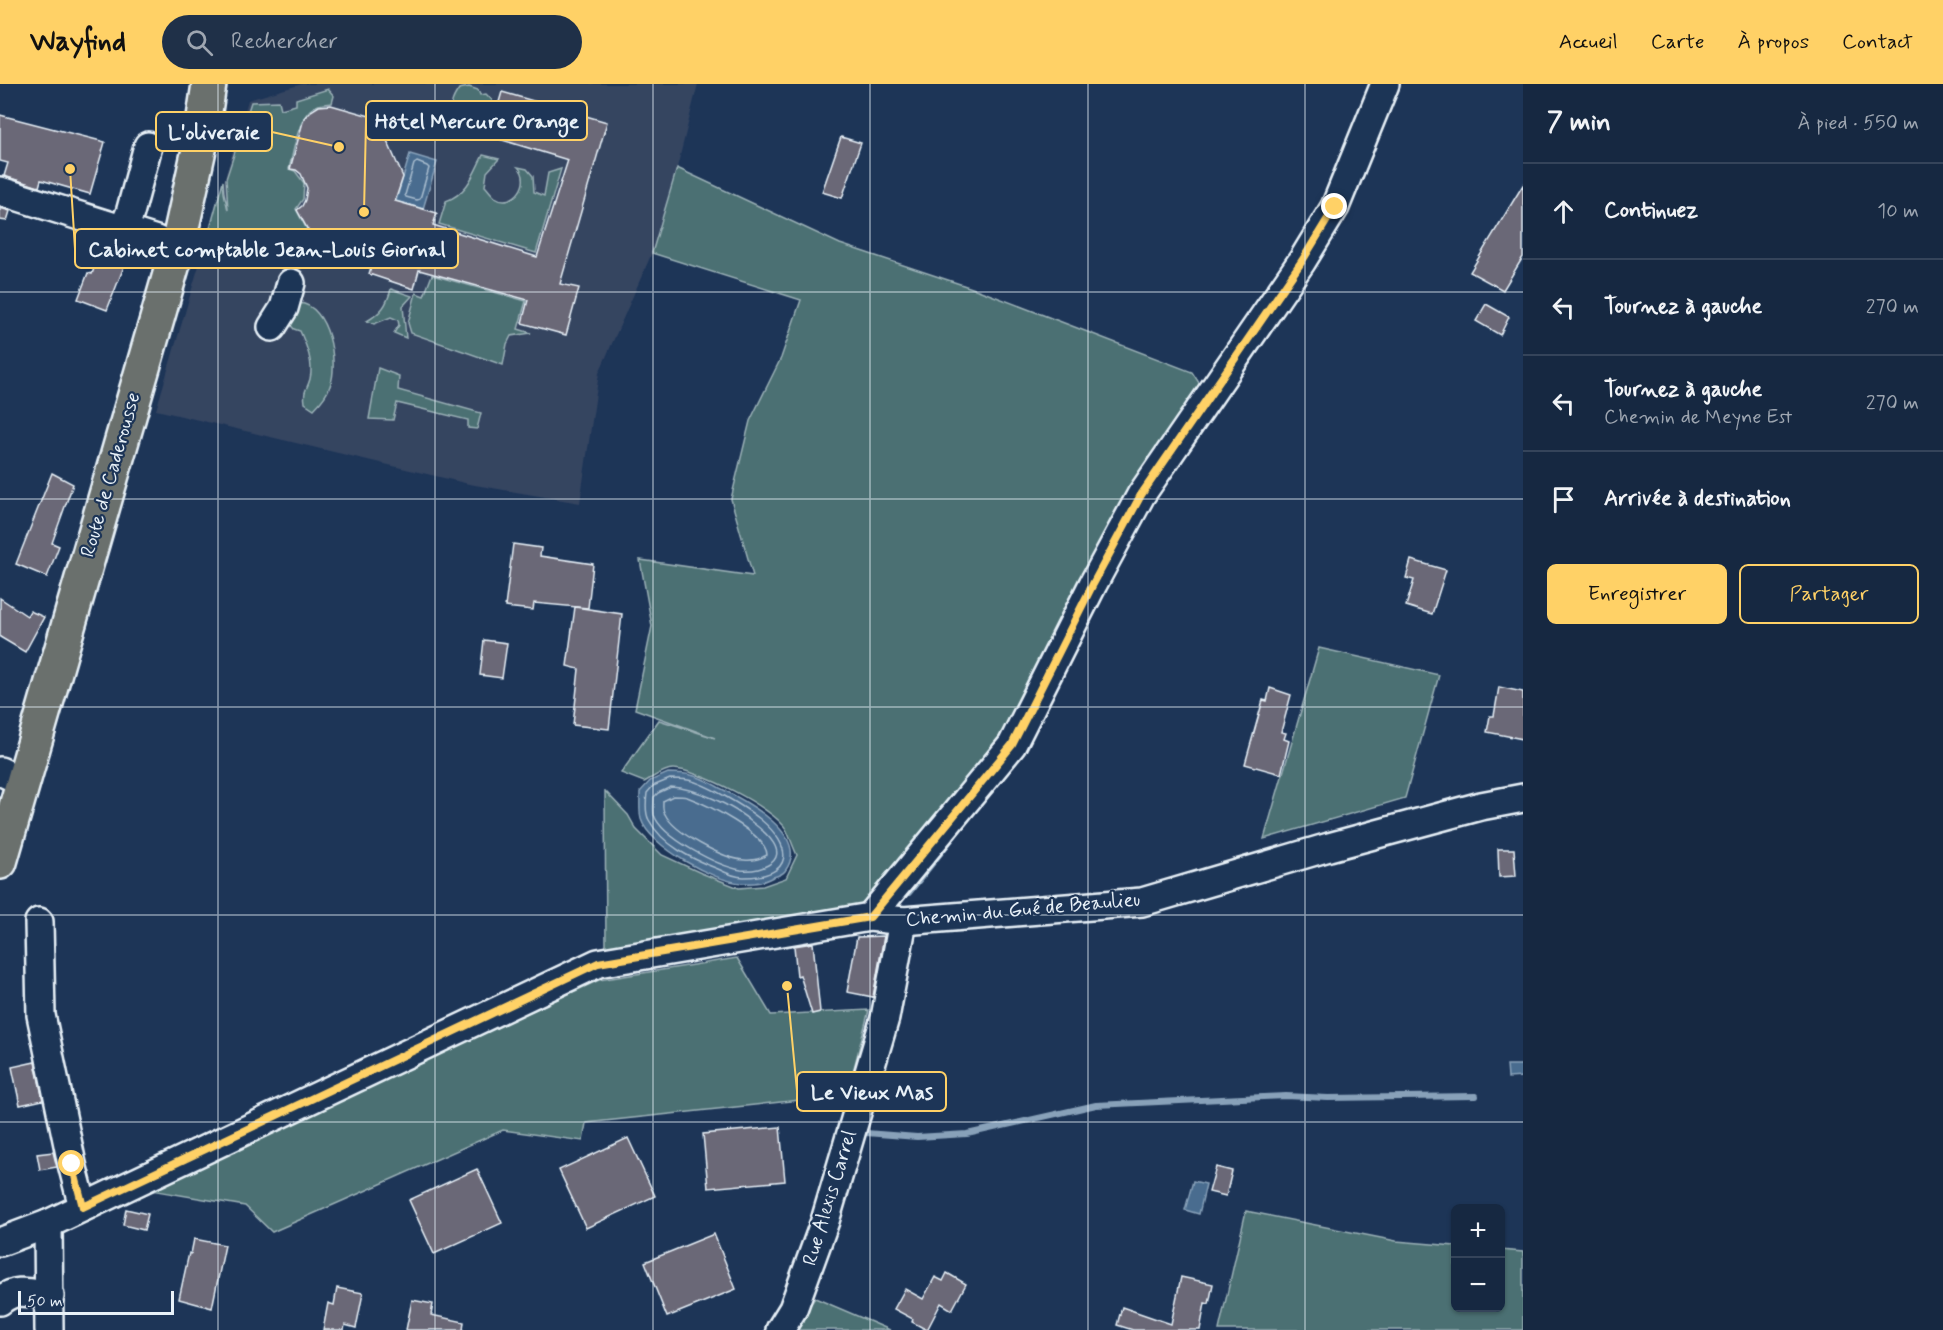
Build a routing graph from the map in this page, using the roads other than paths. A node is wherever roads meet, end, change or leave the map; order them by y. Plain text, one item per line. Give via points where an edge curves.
1 (209, 84) edge
2 (1385, 84) edge
3 (148, 146) dead end
4 (0, 191) edge
5 (123, 229) junction
6 (177, 250) junction
7 (291, 283) dead end
8 (272, 327) dead end
9 (12, 777) edge
10 (1523, 798) edge
11 (0, 862) edge
12 (870, 917) junction
13 (903, 921) junction
14 (39, 922) dead end
15 (83, 1207) junction
16 (48, 1224) junction
17 (0, 1242) edge
18 (50, 1296) junction
19 (0, 1301) edge
20 (48, 1330) edge
21 (780, 1330) edge

1 - 6 main road, Route de Caderousse
2 - 12 street via 1335,207 1141,495 1012,745
3 - 5 street
4 - 5 street
5 - 6 street
6 - 9 main road, Route de Caderousse
7 - 8 street via 284,308
9 - 11 main road, Route de Caderousse
10 - 13 street, Chemin du Gué de Beaulieu via 1329,847 1142,902
12 - 13 street, Chemin du Gué de Beaulieu
12 - 15 street, Chemin du Gué de Beaulieu via 598,963
13 - 21 street, Rue Alexis Carrel via 885,1018 825,1221 793,1310
14 - 15 street via 40,1015
15 - 16 street, Chemin du Gué de Beaulieu
16 - 17 street, Chemin du Gué de Beaulieu
16 - 18 street
18 - 19 street via 9,1293
18 - 20 street

